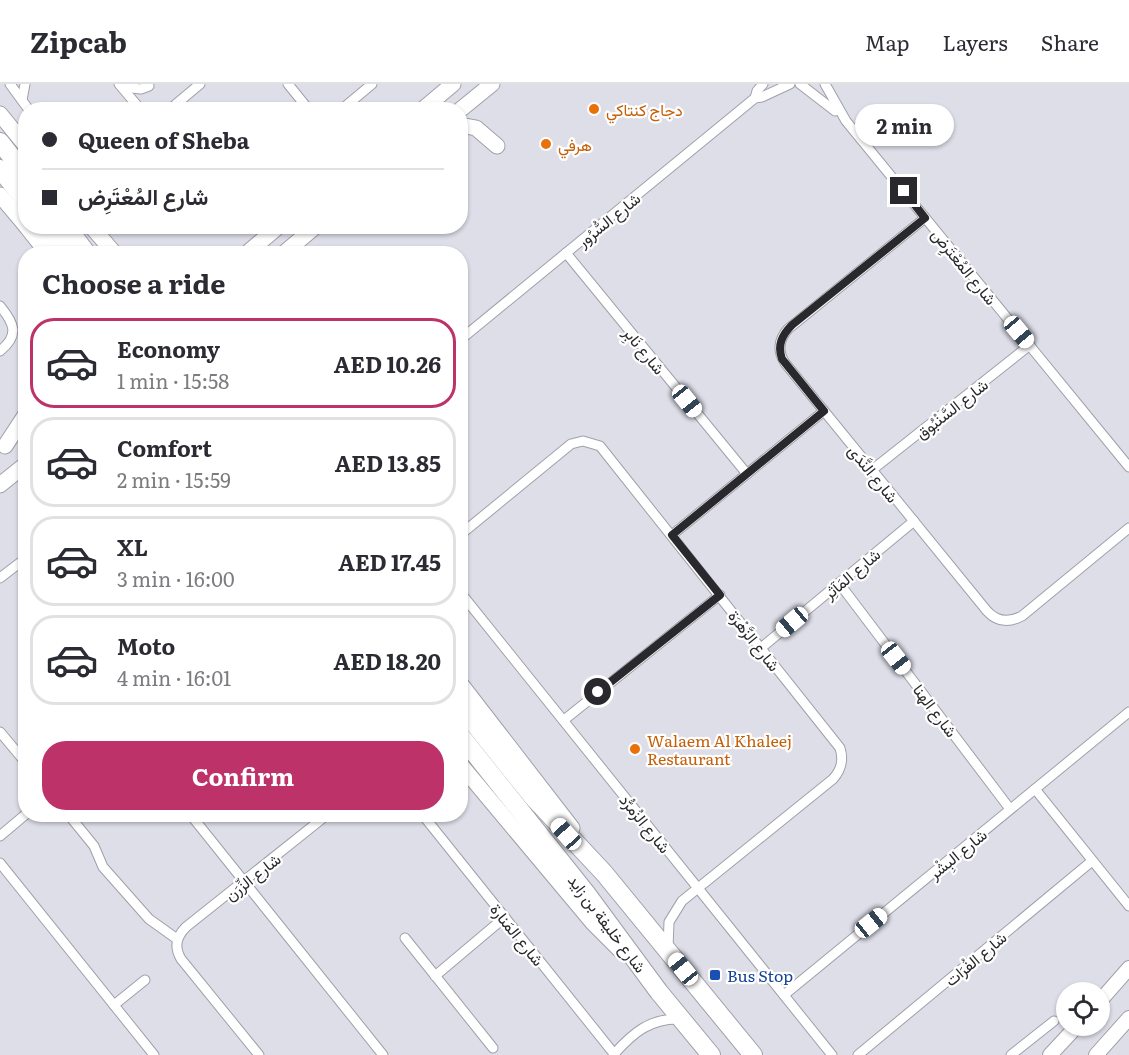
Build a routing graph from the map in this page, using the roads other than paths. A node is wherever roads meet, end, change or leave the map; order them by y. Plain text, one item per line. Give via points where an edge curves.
1 (10, 84) edge
2 (25, 84) edge
3 (200, 84) edge
4 (288, 84) edge
5 (372, 84) edge
6 (453, 84) edge
7 (492, 84) edge
8 (763, 84) edge
9 (790, 84) edge
10 (800, 84) edge
11 (825, 84) edge
12 (121, 86) edge
13 (755, 98) junction
14 (22, 100) joint
15 (135, 102) edge
16 (142, 102) edge
17 (179, 102) edge
18 (303, 102) edge
19 (351, 102) edge
20 (432, 102) edge
21 (468, 104) edge
22 (0, 114) edge
23 (846, 121) junction
24 (468, 126) edge
25 (18, 136) edge
26 (0, 142) edge
27 (497, 146) dead end
28 (18, 165) edge
29 (0, 170) edge
30 (0, 195) edge
31 (18, 214) edge
32 (18, 215) edge
33 (925, 218) junction
34 (98, 234) edge
35 (270, 234) edge
36 (307, 234) edge
37 (108, 246) edge
38 (255, 246) edge
39 (293, 246) edge
40 (566, 253) junction
41 (0, 306) edge
42 (468, 333) edge
43 (1030, 345) junction
44 (0, 351) edge
45 (824, 411) junction
46 (18, 425) edge
47 (18, 435) edge
48 (2, 447) edge
49 (1128, 463) edge
50 (18, 470) edge
51 (872, 470) junction
52 (747, 474) junction
53 (0, 485) edge
54 (914, 521) junction
55 (468, 528) edge
56 (1129, 528) edge
57 (672, 535) junction
58 (18, 564) edge
59 (0, 578) edge
60 (839, 583) junction
61 (720, 595) junction
62 (468, 602) edge
63 (761, 648) junction
64 (468, 693) edge
65 (1129, 712) edge
66 (468, 716) edge
67 (564, 720) junction
68 (0, 732) edge
69 (468, 745) edge
70 (18, 753) edge
71 (468, 774) edge
72 (1035, 789) junction
73 (1010, 809) junction
74 (18, 821) edge
75 (74, 822) edge
76 (196, 822) edge
77 (318, 822) edge
78 (428, 822) edge
79 (0, 836) edge
80 (1092, 861) junction
81 (0, 863) edge
82 (604, 873) junction
83 (243, 883) junction
84 (698, 888) junction
85 (1129, 906) edge
86 (505, 917) junction
87 (405, 938) dead end
88 (177, 939) junction
89 (669, 952) junction
90 (1129, 969) edge
91 (435, 976) junction
92 (145, 980) dead end
93 (1110, 990) edge
94 (659, 992) junction
95 (784, 994) junction
96 (114, 1005) junction
97 (1129, 1018) edge
98 (681, 1019) junction
99 (1054, 1021) dead end
100 (1068, 1036) edge
101 (493, 1048) dead end
102 (154, 1055) edge
103 (259, 1055) edge
104 (383, 1055) edge
105 (615, 1055) edge
106 (711, 1055) edge
107 (753, 1055) edge
108 (832, 1055) edge
109 (858, 1055) edge
110 (1011, 1055) edge
111 (1050, 1055) edge
112 (1096, 1055) edge

1 - 14 street
2 - 14 street
3 - 17 street
4 - 18 street
5 - 19 street
6 - 20 main road
7 - 21 main road
8 - 13 street, شارع السُّرُور
9 - 13 street, شارع السُّرُور
10 - 23 street, شارع المُعْتَرِض
11 - 23 street, شارع المُعْتَرِض
12 - 15 street
12 - 16 street via 149,86
13 - 40 street, شارع السُّرُور
22 - 25 main road
23 - 33 street, شارع المُعْتَرِض
24 - 27 main road via 476,128
26 - 28 highway
29 - 31 highway
30 - 32 main road
33 - 43 street, شارع المُعْتَرِض
33 - 45 street, شارع النَّدَى via 784,334 780,346 782,359
34 - 37 main road
35 - 38 main road
36 - 39 main road
40 - 42 street, شارع السُّرُور
40 - 52 street, شارع نَابِر
41 - 44 street via 13,328 8,343
43 - 49 street, شارع المُعْتَرِض
43 - 51 street, شارع السَّنْبُوق
45 - 51 street, شارع النَّدَى
45 - 52 street
46 - 48 main road
47 - 48 main road
50 - 53 main road
51 - 54 street, شارع النَّدَى
52 - 57 street
54 - 56 street, شارع النَّدَى via 987,611 1006,621 1022,616
54 - 60 street, شارع المَآثِر
55 - 57 street, شارع الزَّهْرَة via 566,448 583,441 604,450
57 - 61 street, شارع الزَّهْرَة
58 - 59 street
60 - 63 street, شارع المَآثِر
60 - 73 street, شارع الهنا
61 - 63 street, شارع الزَّهْرَة
61 - 67 street
62 - 67 street, شارع الزُمرُّد
63 - 84 street, شارع الزَّهْرَة via 840,748 841,767 833,779
64 - 82 main road
65 - 72 street, شارع البِشْر
66 - 82 highway, شارع خليفة بن زايد via 532,796
67 - 84 street, شارع الزُمرُّد
68 - 70 street
69 - 94 highway, شارع خليفة بن زايد
71 - 94 main road via 593,923
72 - 73 street, شارع البِشْر
72 - 80 street
73 - 95 street, شارع البِشْر
74 - 79 street
75 - 88 street via 94,846 103,867 149,919
76 - 83 street
77 - 83 street, شارع الزِّرَن
78 - 86 street, شارع المَنارة
80 - 85 street
80 - 109 street, شارع الفُرَات
81 - 96 street
82 - 89 highway, شارع خليفة بن زايد
83 - 88 street, شارع الزِّرَن via 186,927
83 - 104 street
84 - 89 street, شارع الزَّهْرَة via 672,915
84 - 95 street, شارع الزُمرُّد
86 - 91 street
86 - 105 street, شارع المَنارة
87 - 91 street
88 - 103 street via 181,959
89 - 107 highway, شارع خليفة بن زايد
90 - 93 main road
91 - 101 street
92 - 96 street
94 - 98 highway, شارع خليفة بن زايد
95 - 108 street, شارع الزُمرُّد
96 - 102 street
97 - 112 main road
98 - 105 street, شارع المَنارة via 646,1025 631,1035
98 - 106 highway, شارع خليفة بن زايد
99 - 110 street
100 - 111 main road

